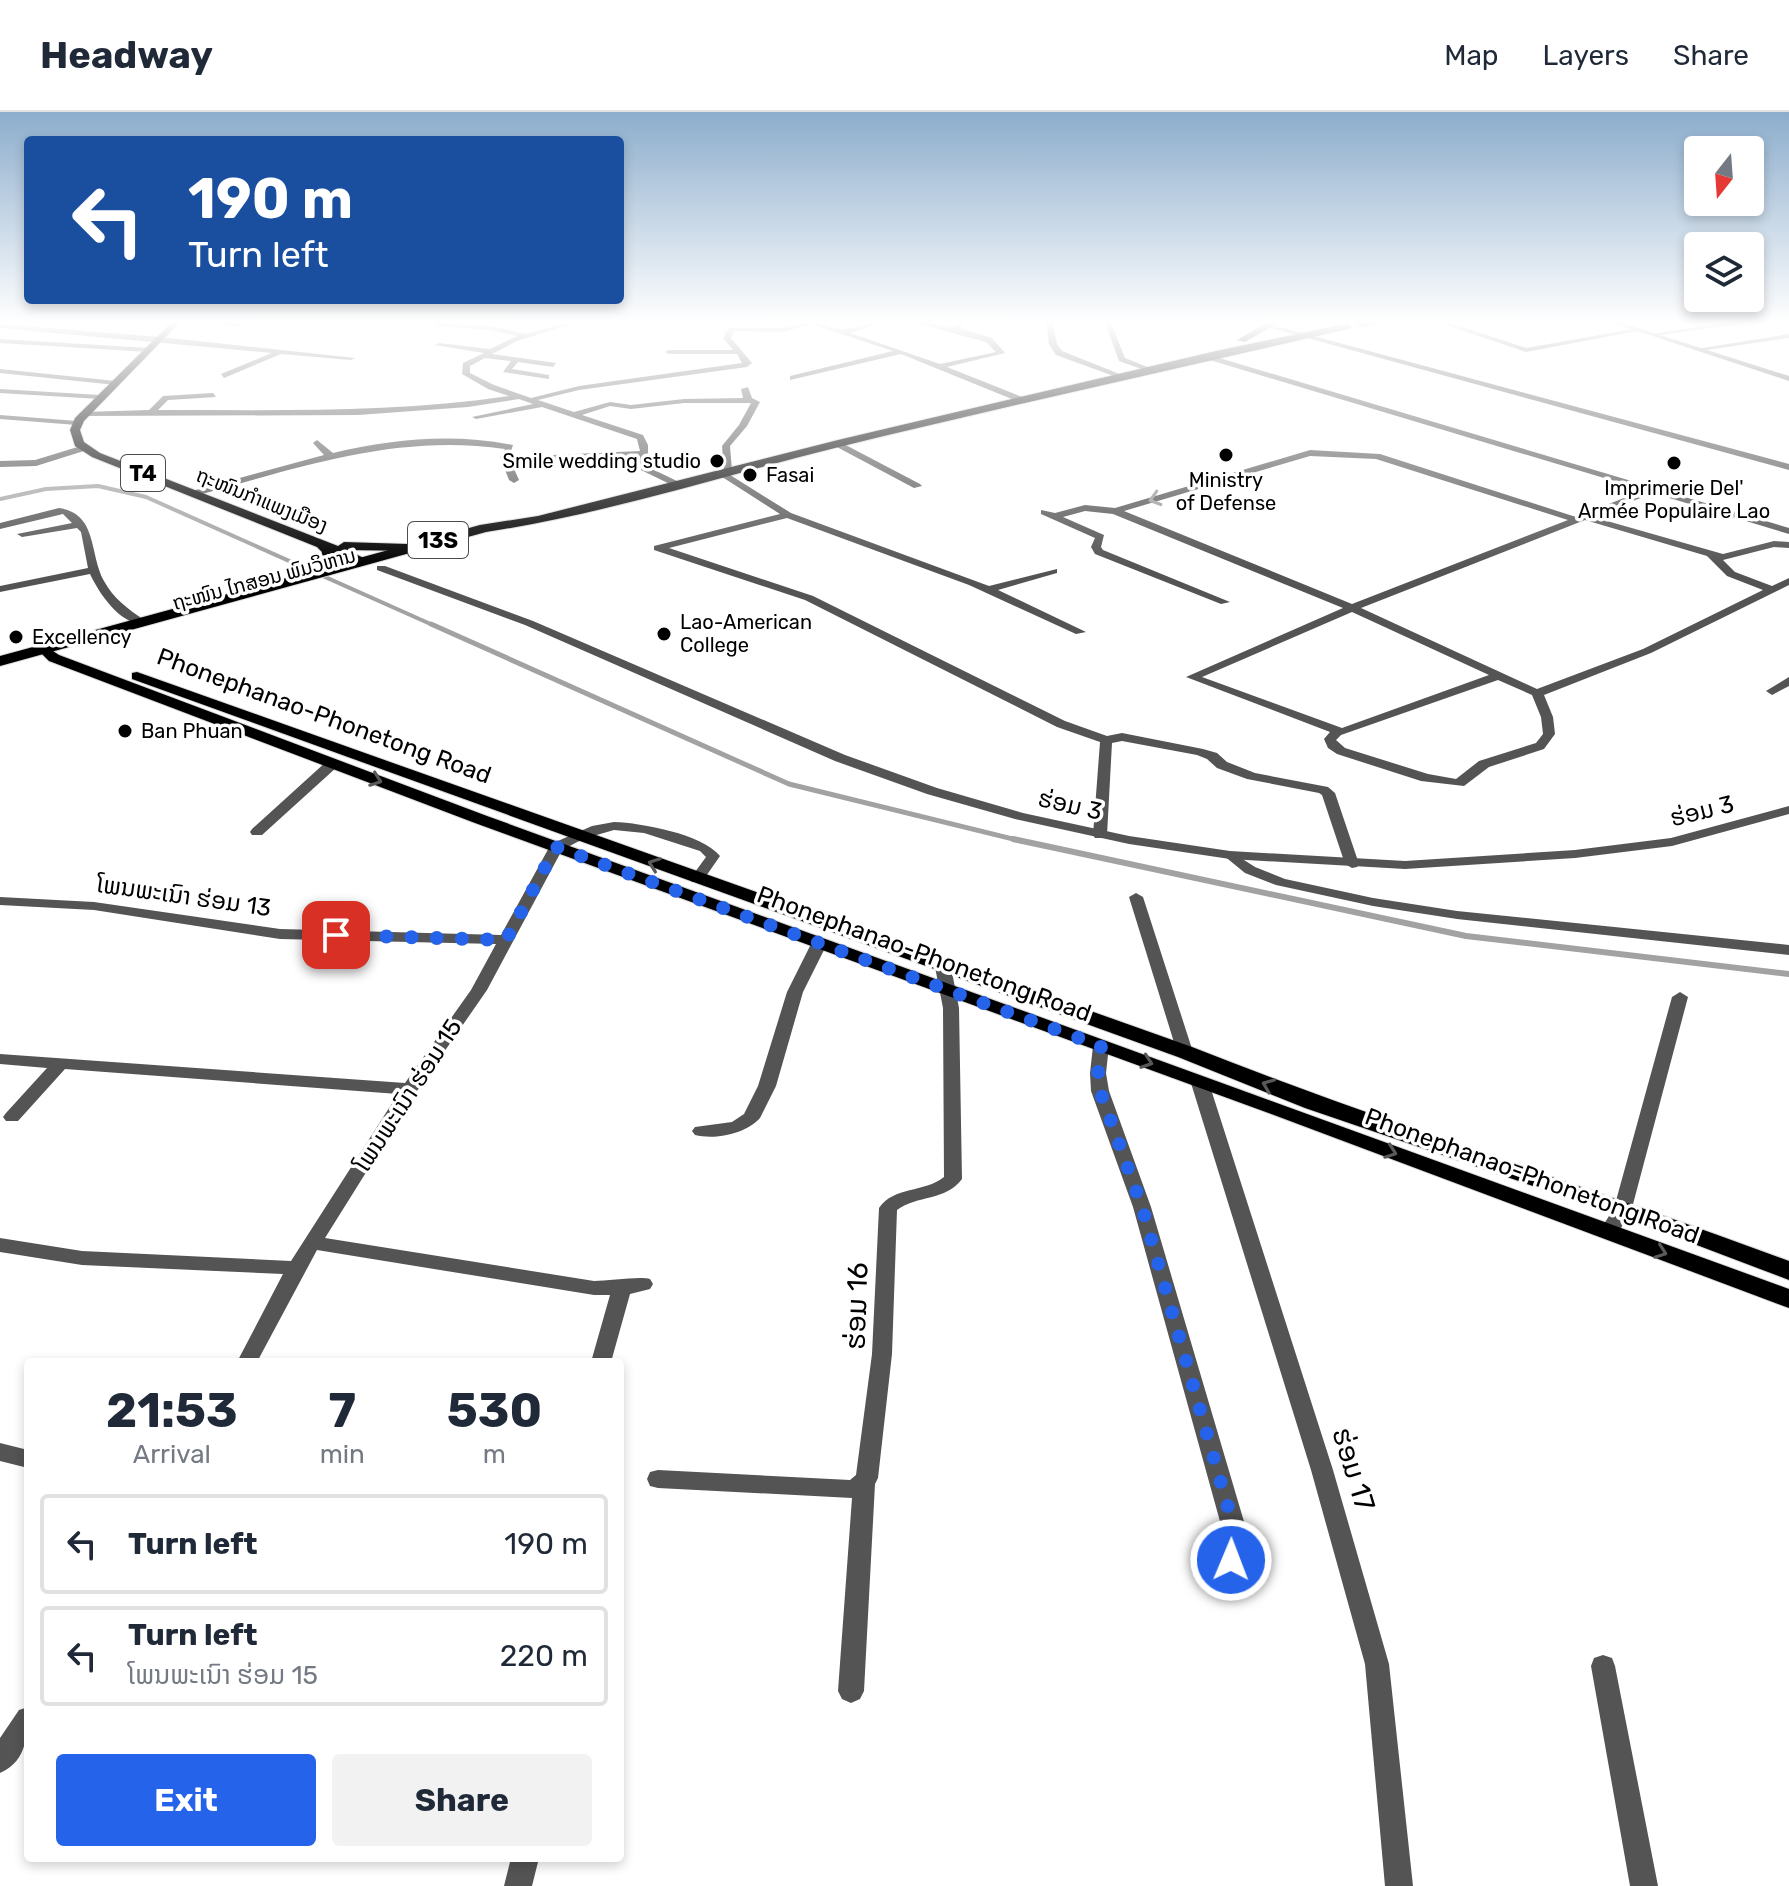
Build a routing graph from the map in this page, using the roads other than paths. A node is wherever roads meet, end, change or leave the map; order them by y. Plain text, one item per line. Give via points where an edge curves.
1 (95, 403) edge
2 (161, 403) edge
3 (489, 403) edge
4 (542, 403) edge
5 (668, 403) edge
6 (756, 403) edge
7 (1010, 403) edge
8 (1367, 403) edge
9 (1554, 403) edge
10 (546, 404) junction
11 (152, 412) junction
12 (576, 414) junction
13 (0, 417) edge
14 (476, 417) dead end
15 (80, 419) junction
16 (317, 443) dead end
17 (838, 444) junction
18 (84, 448) junction
19 (645, 453) junction
20 (332, 457) junction
21 (507, 460) junction
22 (0, 464) edge
23 (1789, 467) edge
24 (724, 472) junction
25 (514, 480) dead end
26 (676, 484) junction
27 (917, 486) dead end
28 (1653, 490) junction
29 (195, 493) junction
30 (1115, 511) junction
31 (1044, 512) dead end
32 (788, 515) junction
33 (1055, 516) junction
34 (1581, 518) junction
35 (538, 520) junction
36 (81, 524) junction
37 (0, 526) edge
38 (1789, 531) edge
39 (22, 534) dead end
40 (320, 543) junction
41 (1789, 545) edge
42 (408, 548) junction
43 (1711, 554) junction
44 (333, 565) junction
45 (360, 568) junction
46 (381, 568) junction
47 (93, 570) junction
48 (1053, 571) dead end
49 (1789, 581) edge
50 (295, 584) junction
51 (0, 589) edge
52 (1771, 589) junction
53 (988, 590) junction
54 (1225, 602) dead end
55 (1352, 608) junction
56 (140, 622) junction
57 (1080, 632) dead end
58 (58, 651) junction
59 (0, 661) edge
60 (0, 672) edge
61 (1497, 676) junction
62 (1789, 681) edge
63 (1772, 691) dead end
64 (1537, 693) junction
65 (1337, 732) junction
66 (1106, 740) junction
67 (332, 764) junction
68 (1789, 810) edge
69 (257, 832) dead end
70 (1100, 835) junction
71 (576, 836) junction
72 (556, 847) junction
73 (1230, 855) junction
74 (1352, 864) junction
75 (697, 879) junction
76 (1136, 897) dead end
77 (0, 901) edge
78 (506, 940) junction
79 (819, 944) junction
80 (1789, 950) edge
81 (943, 967) junction
82 (949, 992) junction
83 (1680, 997) dead end
84 (1101, 1046) junction
85 (1185, 1052) junction
86 (0, 1059) edge
87 (61, 1063) junction
88 (1199, 1080) junction
89 (410, 1089) junction
90 (1307, 1111) junction
91 (12, 1117) dead end
92 (701, 1131) dead end
93 (1623, 1208) junction
94 (1609, 1232) junction
95 (313, 1243) junction
96 (0, 1245) edge
97 (296, 1268) junction
98 (1789, 1271) edge
99 (1789, 1299) edge
100 (249, 1358) edge
101 (603, 1358) edge
102 (0, 1452) edge
103 (24, 1458) edge
104 (658, 1479) dead end
105 (864, 1483) junction
106 (1228, 1579) dead end
107 (1603, 1666) dead end
108 (851, 1691) dead end
109 (24, 1725) edge
110 (0, 1760) edge
111 (524, 1862) edge
112 (518, 1886) edge
113 (1399, 1886) edge
114 (1644, 1886) edge

1 - 15 main road
2 - 11 street
3 - 11 street via 307,415
4 - 10 street
5 - 12 street via 610,404
6 - 24 street via 726,446
7 - 17 highway, ຖະໜົນ ໄກສອນ ພົມວິຫານ / 13S
8 - 28 street
9 - 23 street
10 - 12 street
10 - 14 street
11 - 15 street
12 - 19 street via 640,437
13 - 15 street
15 - 18 main road via 76,438
16 - 20 street
17 - 24 highway, ຖະໜົນ ໄກສອນ ພົມວິຫານ / 13S
17 - 27 street
18 - 22 street via 36,463
18 - 29 main road, ຖະໜົນກຳແພງເມືອງ / T4
19 - 21 street
19 - 26 street via 646,470
20 - 21 street via 407,443 456,442 510,447
20 - 29 street
21 - 25 street
24 - 26 highway, ຖະໜົນ ໄກສອນ ພົມວິຫານ / 13S
24 - 32 street
26 - 35 highway, ຖະໜົນ ໄກສອນ ພົມວິຫານ / 13S
28 - 34 street
28 - 38 street
29 - 40 main road, ຖະໜົນກຳແພງເມືອງ / T4
30 - 33 street via 1085,508
34 -> 30 street via 1377,456 1310,453
30 - 55 street
31 - 33 street
32 - 53 street
32 - 66 street via 658,548 809,598 975,683
33 - 54 street via 1101,537 1099,552
34 - 43 street
34 - 55 street
35 - 42 highway, ຖະໜົນ ໄກສອນ ພົມວິຫານ / 13S
35 - 46 highway, ຖະໜົນ ໄກສອນ ພົມວິຫານ / 13S
36 - 37 street via 62,511
36 - 39 street
36 - 47 street
40 - 42 main road
40 - 44 main road
40 - 45 main road, ຖະໜົນກຳແພງເມືອງ / T4
41 - 43 street via 1733,556
42 - 45 highway, ຖະໜົນ ໄກສອນ ພົມວິຫານ / 13S
43 - 52 street via 1731,574
44 - 45 highway, ຖະໜົນ ໄກສອນ ພົມວິຫານ / 13S
44 - 50 highway, ຖະໜົນ ໄກສອນ ພົມວິຫານ / 13S
45 - 46 highway
45 - 50 highway, ຖະໜົນ ໄກສອນ ພົມວິຫານ / 13S
46 - 70 street, ຮ່ອມ 3 via 543,628 840,758 932,791
47 - 51 street
47 - 56 street via 99,585
48 - 53 street
49 - 52 street
50 - 56 highway, ຖະໜົນ ໄກສອນ ພົມວິຫານ / 13S
50 - 58 highway, ຖະໜົນ ໄກສອນ ພົມວິຫານ / 13S
52 - 64 street via 1647,651
53 - 57 street
55 - 61 street
55 - 65 street via 1192,677
56 - 58 highway, ຖະໜົນ ໄກສອນ ພົມວິຫານ / 13S
58 - 59 highway, ຖະໜົນ ໄກສອນ ພົມວິຫານ / 13S
58 - 60 highway, ຖະໜົນ ໄກສອນ ພົມວິຫານ / 13S
58 - 67 main road, Phonephanao-Phonetong Road
58 - 71 main road, Phonephanao-Phonetong Road
61 - 64 street
61 - 65 street
62 - 63 street
64 - 65 street via 1549,734 1540,746 1484,764 1459,783 1341,751 1330,739
66 - 70 street
66 - 74 street via 1122,737 1199,752 1252,776 1323,790
67 - 69 street
67 -> 72 main road, Phonephanao-Phonetong Road
68 - 74 street, ຮ່ອມ 3 via 1710,833 1619,849
70 - 73 street, ຮ່ອມ 3
71 - 72 street
75 -> 71 main road, Phonephanao-Phonetong Road
71 - 75 street via 617,824 705,848 713,856
72 - 78 street, ໂພນພະເນົາ ຮ່ອມ 15
72 - 79 main road, Phonephanao-Phonetong Road
73 - 74 street, ຮ່ອມ 3
73 - 80 street via 1281,882 1373,902
75 - 81 main road, Phonephanao-Phonetong Road
76 - 85 street
77 - 78 street, ໂພນພະເນົາ ຮ່ອມ 13 via 94,906 280,934
78 - 89 street, ໂພນພະເນົາ ຮ່ອມ 15 via 479,990
79 - 82 main road, Phonephanao-Phonetong Road
79 - 92 street via 795,992 767,1086 751,1118 736,1127
81 - 82 street, ຮ່ອມ 16
81 - 85 main road, Phonephanao-Phonetong Road
82 - 84 main road, Phonephanao-Phonetong Road
82 - 105 street, ຮ່ອມ 16 via 953,1179 934,1193 896,1200 888,1208 882,1354 870,1472
83 - 93 street
84 -> 88 main road, Phonephanao-Phonetong Road
84 - 106 street via 1100,1091 1142,1207 1233,1525
90 -> 85 main road, Phonephanao-Phonetong Road
86 - 87 street
87 - 89 street
87 - 91 street
88 - 90 main road, Phonephanao-Phonetong Road
88 - 113 street, ຮ່ອມ 17 via 1377,1664
89 - 95 street, ໂພນພະເນົາ ຮ່ອມ 15
90 - 93 main road, Phonephanao-Phonetong Road
90 -> 94 main road, Phonephanao-Phonetong Road
93 - 94 street
93 - 98 main road, Phonephanao-Phonetong Road
94 -> 99 main road, Phonephanao-Phonetong Road
95 - 97 street, ໂພນພະເນົາ ຮ່ອມ 15
95 - 101 street via 594,1288 633,1286
96 - 97 street via 82,1258
97 - 100 street, ໂພນພະເນົາ ຮ່ອມ 15
102 - 103 street
104 - 105 street via 842,1489
105 - 108 street
107 - 114 street
109 - 110 street
111 - 112 street

